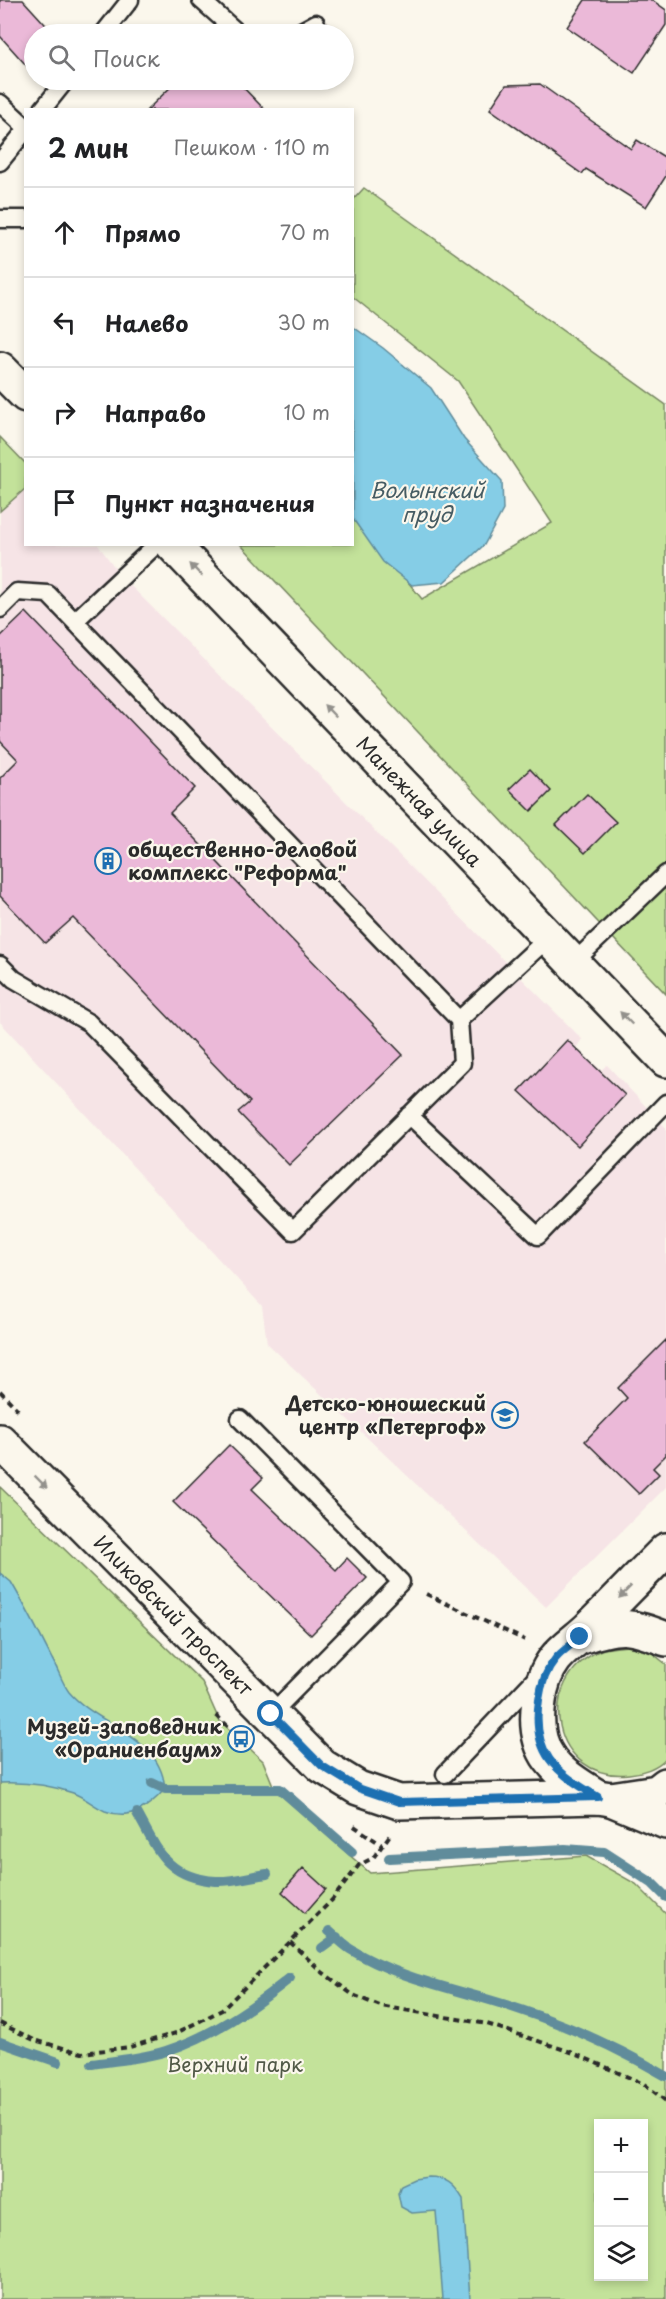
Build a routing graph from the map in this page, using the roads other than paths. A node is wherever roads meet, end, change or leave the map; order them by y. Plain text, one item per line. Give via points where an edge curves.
1 (130, 0) edge
2 (201, 0) edge
3 (111, 24) edge
4 (227, 24) edge
5 (58, 90) edge
6 (0, 103) edge
7 (44, 108) edge
8 (24, 127) edge
9 (24, 132) edge
10 (0, 162) edge
11 (0, 219) edge
12 (24, 219) edge
13 (0, 369) edge
14 (24, 393) edge
15 (155, 546) edge
16 (173, 546) edge
17 (0, 609) edge
18 (75, 621) junction
19 (666, 874) edge
20 (548, 938) junction
21 (573, 963) junction
22 (0, 965) edge
23 (459, 1020) junction
24 (666, 1060) edge
25 (666, 1103) edge
26 (409, 1115) junction
27 (240, 1419) dead end
28 (0, 1441) edge
29 (666, 1550) edge
30 (580, 1637) junction
31 (666, 1640) edge
32 (543, 1650) junction
33 (271, 1714) junction
34 (445, 1774) dead end
35 (666, 1785) edge
36 (605, 1798) junction
37 (666, 1822) edge

1 - 3 lane
2 - 4 lane
5 - 7 lane
6 - 8 lane
9 - 10 lane
11 - 12 lane
13 - 14 main road
15 - 18 lane
20 -> 16 main road, Манежная улица
17 - 18 lane via 17,592 48,594
18 - 23 lane
19 - 21 lane
20 - 21 main road, Манежная улица
20 - 23 lane
24 -> 21 main road, Манежная улица
22 - 26 lane via 14,979 88,1023 293,1231
23 - 26 lane via 462,1063
25 - 26 lane via 538,1236
27 - 33 lane via 401,1582
28 -> 33 main road, Иликовский проспект
29 -> 30 main road
30 - 31 main road via 608,1628 638,1628
30 - 32 main road
32 - 34 lane
32 - 36 main road via 536,1720 540,1742 548,1758 569,1780
33 - 36 main road, Иликовский проспект via 322,1766 358,1788 399,1802
35 - 36 main road via 657,1792
36 - 37 main road, Иликовский проспект

